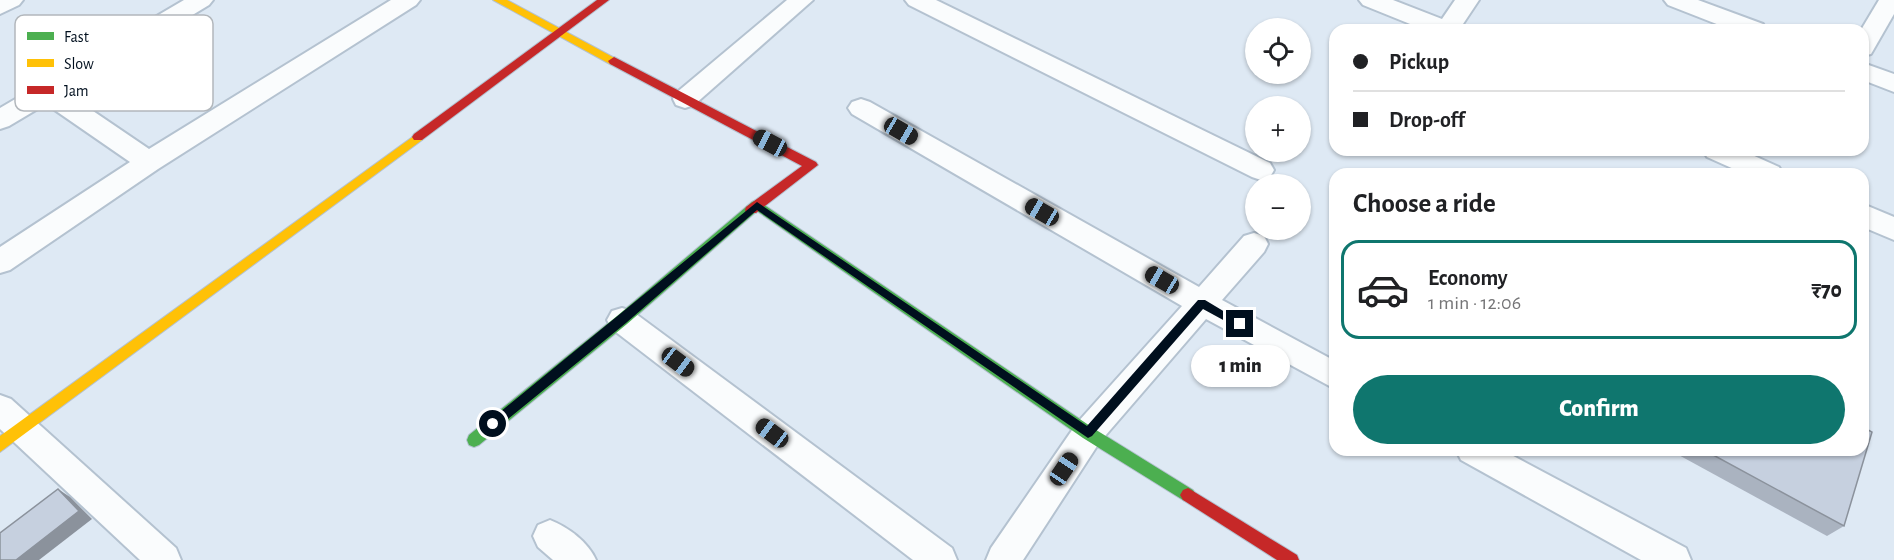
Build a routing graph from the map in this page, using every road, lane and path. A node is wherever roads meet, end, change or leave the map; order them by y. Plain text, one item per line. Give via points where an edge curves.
1 (11, 0) edge
2 (201, 0) edge
3 (408, 0) edge
4 (498, 0) edge
5 (604, 0) edge
6 (801, 0) edge
7 (917, 0) edge
8 (1371, 0) edge
9 (1467, 0) edge
10 (1676, 0) edge
11 (1889, 2) dead end
12 (0, 6) edge
13 (176, 15) edge
14 (1432, 24) edge
15 (1451, 24) edge
16 (1739, 24) edge
17 (559, 32) junction
18 (1869, 37) edge
19 (1869, 73) edge
20 (1894, 83) edge
21 (685, 99) junction
22 (861, 108) dead end
23 (15, 111) edge
24 (75, 111) edge
25 (0, 120) edge
26 (1730, 156) edge
27 (149, 162) junction
28 (1756, 168) edge
29 (1261, 170) dead end
30 (757, 205) junction
31 (1869, 218) edge
32 (1894, 229) edge
33 (1254, 244) dead end
34 (0, 262) edge
35 (1202, 303) junction
36 (622, 320) junction
37 (1329, 373) edge
38 (7, 428) edge
39 (1088, 433) junction
40 (474, 440) dead end
41 (1483, 456) edge
42 (550, 536) dead end
43 (153, 557) edge
44 (579, 560) edge
45 (940, 560) edge
46 (1003, 560) edge
47 (1291, 560) edge
48 (1674, 560) edge

1 - 12 street
2 - 13 street
3 - 27 street
4 - 17 street
5 - 17 street
6 - 21 street
7 - 29 street
8 - 14 street
9 - 15 street
10 - 16 street
11 - 18 street
17 - 21 street
17 - 38 street
19 - 20 street
21 - 30 street via 812,165
22 - 35 street
23 - 25 street
24 - 27 street
26 - 28 street
27 - 34 street
30 - 36 street
30 - 39 street
31 - 32 street
33 - 35 street
35 - 37 street
35 - 39 street
36 - 40 street
36 - 45 street
38 - 43 street
39 - 46 street
39 - 47 street
41 - 48 street
42 - 44 street

